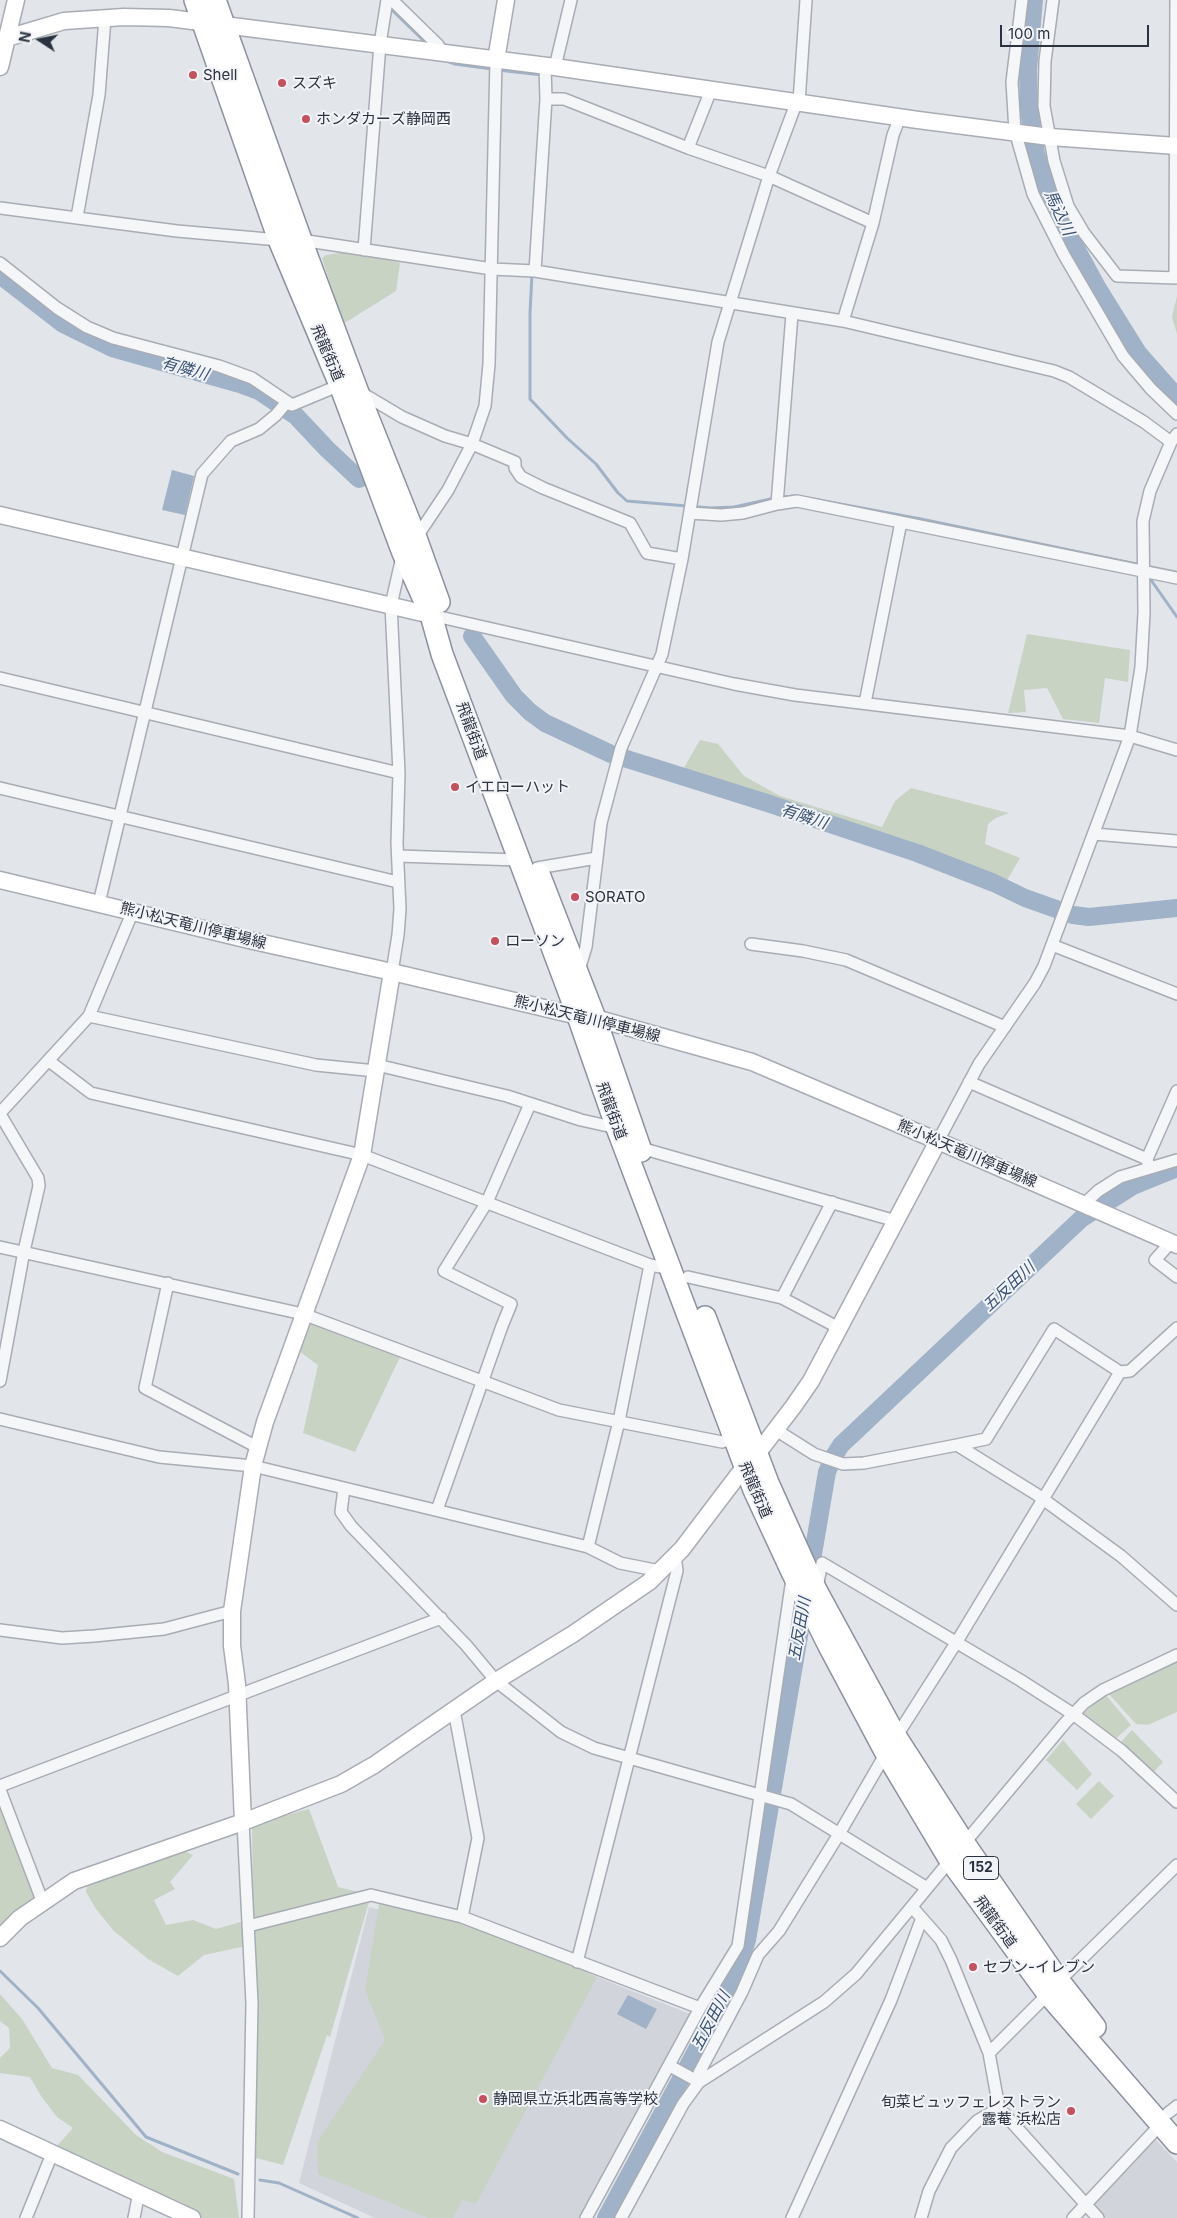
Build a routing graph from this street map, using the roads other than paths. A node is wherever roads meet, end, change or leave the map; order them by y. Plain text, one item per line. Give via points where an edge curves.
1 (16, 0) edge
2 (195, 0) edge
3 (215, 0) edge
4 (386, 0) edge
5 (392, 0) edge
6 (506, 0) edge
7 (571, 0) edge
8 (806, 0) edge
9 (1022, 0) edge
10 (1053, 0) edge
11 (1176, 0) edge
12 (105, 18) junction
13 (214, 24) junction
14 (4, 39) edge
15 (380, 44) junction
16 (442, 52) junction
17 (496, 60) junction
18 (0, 67) edge
19 (550, 67) junction
20 (711, 90) junction
21 (546, 98) junction
22 (799, 102) junction
23 (900, 118) junction
24 (1017, 131) junction
25 (1048, 136) junction
26 (1176, 145) edge
27 (688, 148) junction
28 (769, 176) junction
29 (0, 208) edge
30 (77, 217) junction
31 (873, 223) junction
32 (279, 240) junction
33 (301, 240) junction
34 (364, 250) junction
35 (0, 263) edge
36 (492, 269) junction
37 (535, 271) junction
38 (1176, 278) edge
39 (730, 304) junction
40 (792, 314) junction
41 (843, 321) junction
42 (348, 387) junction
43 (289, 404) junction
44 (1177, 414) edge
45 (1174, 438) edge
46 (472, 444) junction
47 (777, 503) junction
48 (690, 512) junction
49 (0, 515) edge
50 (901, 522) junction
51 (409, 545) junction
52 (181, 557) junction
53 (682, 559) junction
54 (1143, 571) junction
55 (1177, 578) edge
56 (392, 605) junction
57 (438, 618) junction
58 (656, 668) junction
59 (0, 678) edge
60 (865, 703) junction
61 (144, 712) junction
62 (1130, 736) junction
63 (1177, 750) edge
64 (399, 773) junction
65 (0, 788) edge
66 (119, 816) junction
67 (1094, 834) junction
68 (1177, 841) edge
69 (398, 856) junction
70 (597, 858) junction
71 (528, 864) junction
72 (0, 880) edge
73 (398, 882) junction
74 (99, 903) junction
75 (133, 911) junction
76 (751, 944) dead end
77 (1052, 945) junction
78 (392, 972) junction
79 (578, 972) junction
80 (1177, 994) edge
81 (89, 1016) junction
82 (587, 1017) junction
83 (1005, 1027) junction
84 (49, 1061) junction
85 (377, 1068) junction
86 (969, 1082) junction
87 (1177, 1091) edge
88 (530, 1104) junction
89 (0, 1113) edge
90 (617, 1128) junction
91 (938, 1141) junction
92 (641, 1148) junction
93 (362, 1155) junction
94 (1177, 1160) edge
95 (1148, 1164) junction
96 (487, 1202) junction
97 (832, 1202) junction
98 (1086, 1206) junction
99 (896, 1220) junction
100 (1174, 1244) edge
101 (0, 1247) edge
102 (24, 1251) junction
103 (650, 1265) junction
104 (680, 1273) junction
105 (1177, 1277) edge
106 (168, 1283) junction
107 (782, 1298) junction
108 (303, 1314) junction
109 (839, 1328) junction
110 (1177, 1328) edge
111 (1120, 1372) junction
112 (0, 1381) edge
113 (484, 1381) junction
114 (0, 1419) edge
115 (619, 1421) junction
116 (776, 1430) junction
117 (734, 1439) junction
118 (957, 1445) junction
119 (257, 1447) junction
120 (751, 1460) junction
121 (253, 1466) junction
122 (344, 1488) junction
123 (1043, 1500) junction
124 (437, 1510) junction
125 (588, 1547) junction
126 (675, 1556) junction
127 (660, 1571) junction
128 (794, 1577) junction
129 (816, 1590) junction
130 (1175, 1599) edge
131 (232, 1610) junction
132 (441, 1618) junction
133 (0, 1630) edge
134 (956, 1643) junction
135 (1177, 1655) edge
136 (496, 1681) junction
137 (236, 1694) junction
138 (454, 1710) junction
139 (1073, 1714) junction
140 (891, 1745) junction
141 (630, 1757) junction
142 (0, 1786) edge
143 (0, 1790) edge
144 (762, 1797) junction
145 (1177, 1802) edge
146 (243, 1822) junction
147 (839, 1834) junction
148 (964, 1843) junction
149 (950, 1860) junction
150 (1177, 1865) edge
151 (927, 1888) junction
152 (42, 1903) junction
153 (912, 1907) junction
154 (462, 1917) junction
155 (922, 1918) junction
156 (248, 1926) junction
157 (0, 1938) edge
158 (577, 1962) junction
159 (1053, 1988) junction
160 (700, 2008) junction
161 (989, 2052) junction
162 (674, 2068) junction
163 (696, 2080) junction
164 (999, 2108) junction
165 (1171, 2117) edge
166 (0, 2128) edge
167 (1177, 2143) edge
168 (52, 2154) junction
169 (139, 2192) junction
170 (1086, 2207) junction
171 (26, 2218) edge
172 (134, 2218) edge
173 (192, 2218) edge
174 (248, 2218) edge
175 (586, 2218) edge
176 (621, 2218) edge
177 (792, 2218) edge
178 (921, 2218) edge
179 (1073, 2218) edge
180 (1098, 2218) edge

1 - 14 street
2 - 13 highway, 飛龍街道 / 152
3 - 13 highway, 飛龍街道 / 152
4 - 15 street
5 - 16 street
6 - 17 street
7 - 19 street
8 - 22 street
9 - 24 street via 1012,82
10 - 25 street via 1045,61 1044,106
11 - 26 street
12 - 13 street via 152,17
12 - 14 street via 64,21
12 - 30 street via 99,95
13 - 15 street
13 - 32 highway, 飛龍街道 / 152
13 - 33 highway, 飛龍街道 / 152
14 - 18 street
15 - 16 street
15 - 34 street
16 - 17 street
17 - 19 street
17 - 36 street
19 - 20 street
19 - 21 street
20 - 22 street
20 - 27 street
21 - 27 street via 564,99
21 - 37 street
22 - 23 street
22 - 28 street
23 - 24 street
23 - 31 street via 893,135
24 - 25 street
24 - 44 street via 1033,194 1064,255 1123,356
25 - 26 street
25 - 38 street via 1068,206 1116,276
26 - 38 street
27 - 28 street
28 - 31 street
28 - 39 street
29 - 30 street
30 - 32 street via 177,231
31 - 41 street
32 - 42 highway, 飛龍街道 / 152
33 - 34 street
33 - 42 highway, 飛龍街道 / 152
34 - 36 street
35 - 43 street via 87,327 113,338 252,378
36 - 37 street
36 - 46 street via 485,406
37 - 39 street
39 - 40 street
39 - 48 street via 718,342
40 - 41 street
40 - 47 street
41 - 45 street via 1054,371
42 - 43 street
42 - 46 street via 402,417
42 - 51 highway, 飛龍街道 / 152
43 - 52 street via 259,429 231,442 202,474
45 - 54 street via 1150,491 1143,521
46 - 51 street via 448,490
46 - 53 street via 515,462 521,477 630,523 647,553
47 - 48 street via 721,515
47 - 50 street via 797,501
48 - 53 street
49 - 52 street
50 - 54 street
50 - 60 street
51 - 56 street
51 - 57 highway, 飛龍街道 / 152
52 - 56 street
52 - 61 street
53 - 58 street via 662,654
54 - 55 street
54 - 62 street via 1140,666
56 - 57 street
56 - 64 street
57 - 58 street
57 - 71 highway, 飛龍街道 / 152 via 442,654
58 - 60 street via 795,695
58 - 70 street via 621,748 601,823
59 - 61 street
60 - 62 street
61 - 64 street
61 - 66 street
62 - 63 street
62 - 67 street
64 - 69 street
65 - 66 street
66 - 73 street
66 - 74 street
67 - 68 street
67 - 77 street
69 - 71 street
69 - 73 street
70 - 71 street
70 - 79 street via 586,947
71 - 79 highway, 飛龍街道 / 152
71 - 82 highway, 飛龍街道 / 152
72 - 74 street, 熊小松天竜川停車場線
73 - 78 street via 400,909
74 - 75 street, 熊小松天竜川停車場線
75 - 78 street, 熊小松天竜川停車場線
75 - 81 street
76 - 83 street via 846,960
77 - 80 street
77 - 83 street via 1035,983
78 - 82 street, 熊小松天竜川停車場線
78 - 85 street
79 - 82 highway, 飛龍街道 / 152
81 - 84 street
81 - 85 street via 316,1066
82 - 90 highway, 飛龍街道 / 152
82 - 91 street, 熊小松天竜川停車場線 via 752,1062
82 - 92 highway, 飛龍街道 / 152
83 - 86 street
84 - 89 street
84 - 93 street via 91,1093
85 - 88 street via 507,1096
85 - 93 street
86 - 91 street
86 - 95 street
87 - 95 street
88 - 90 street
88 - 96 street
89 - 102 street via 38,1178
90 - 104 highway, 飛龍街道 / 152
91 - 98 street, 熊小松天竜川停車場線
91 - 99 street
92 - 97 street
92 - 104 highway, 飛龍街道 / 152
93 - 96 street
93 - 108 street
94 - 95 street
95 - 98 street via 1106,1185
96 - 103 street
96 - 113 street via 444,1271 511,1304
97 - 99 street
97 - 107 street
98 - 100 street, 熊小松天竜川停車場線
99 - 109 street
100 - 105 street via 1155,1260
101 - 102 street
102 - 106 street
102 - 112 street
103 - 104 street
103 - 115 street
104 - 107 street
104 - 117 highway, 飛龍街道 / 152
104 - 120 highway, 飛龍街道 / 152
106 - 108 street
106 - 119 street via 145,1388
107 - 109 street
108 - 113 street
108 - 119 street
109 - 116 street via 810,1381
110 - 111 street via 1130,1371
111 - 118 street via 1054,1329 986,1439
111 - 123 street
113 - 115 street via 559,1410
113 - 124 street
114 - 121 street via 159,1457
115 - 117 street via 722,1442
115 - 125 street
116 - 118 street via 837,1463 864,1463
116 - 120 street
117 - 120 highway, 飛龍街道 / 152
118 - 123 street
119 - 121 street
120 - 126 street
120 - 128 highway, 飛龍街道 / 152
120 - 129 highway, 飛龍街道 / 152
121 - 122 street
121 - 131 street
122 - 124 street
122 - 132 street via 341,1512 351,1526
123 - 130 street
123 - 134 street
124 - 125 street
125 - 127 street via 620,1563
126 - 127 street
126 - 141 street via 677,1571
127 - 136 street via 573,1634
128 - 140 highway, 飛龍街道 / 152
128 - 144 street
129 - 134 street via 822,1562
129 - 140 highway, 飛龍街道 / 152
131 - 133 street via 164,1628 94,1636 62,1638
131 - 137 street
132 - 136 street
132 - 137 street
134 - 139 street
134 - 140 street
135 - 139 street via 1103,1690
136 - 138 street
136 - 141 street via 561,1732 594,1748
137 - 142 street
137 - 146 street
138 - 146 street via 342,1784
138 - 154 street via 478,1838
139 - 145 street via 1122,1751
139 - 148 street
140 - 147 street
140 - 148 highway, 飛龍街道 / 152
140 - 149 highway, 飛龍街道 / 152
141 - 144 street
141 - 158 street
143 - 152 street
144 - 147 street via 791,1804
144 - 160 street via 738,1946
146 - 152 street via 74,1881
146 - 156 street
147 - 151 street
147 - 163 street via 779,1931 758,1955
148 - 149 street
148 - 159 highway, 飛龍街道 / 152
149 - 151 street
149 - 159 highway, 飛龍街道 / 152
150 - 159 street
151 - 153 street
152 - 157 street via 20,1918
153 - 155 street
153 - 163 street via 856,1974 824,2002
154 - 156 street via 371,1895
154 - 158 street
155 - 161 street via 942,1940
155 - 177 street via 891,2000
156 - 174 street via 252,2003
158 - 160 street
159 - 161 street
159 - 165 highway, 飛龍街道 / 152 via 1079,2010
160 - 162 street
161 - 164 street
162 - 163 street
162 - 175 street
163 - 176 street
164 - 170 street
164 - 178 street via 977,2121 951,2148 929,2191
165 - 167 highway, 飛龍街道 / 152
165 - 170 street
166 - 168 street
168 - 169 street
168 - 171 street
169 - 172 street
169 - 173 street
170 - 179 street
170 - 180 street

